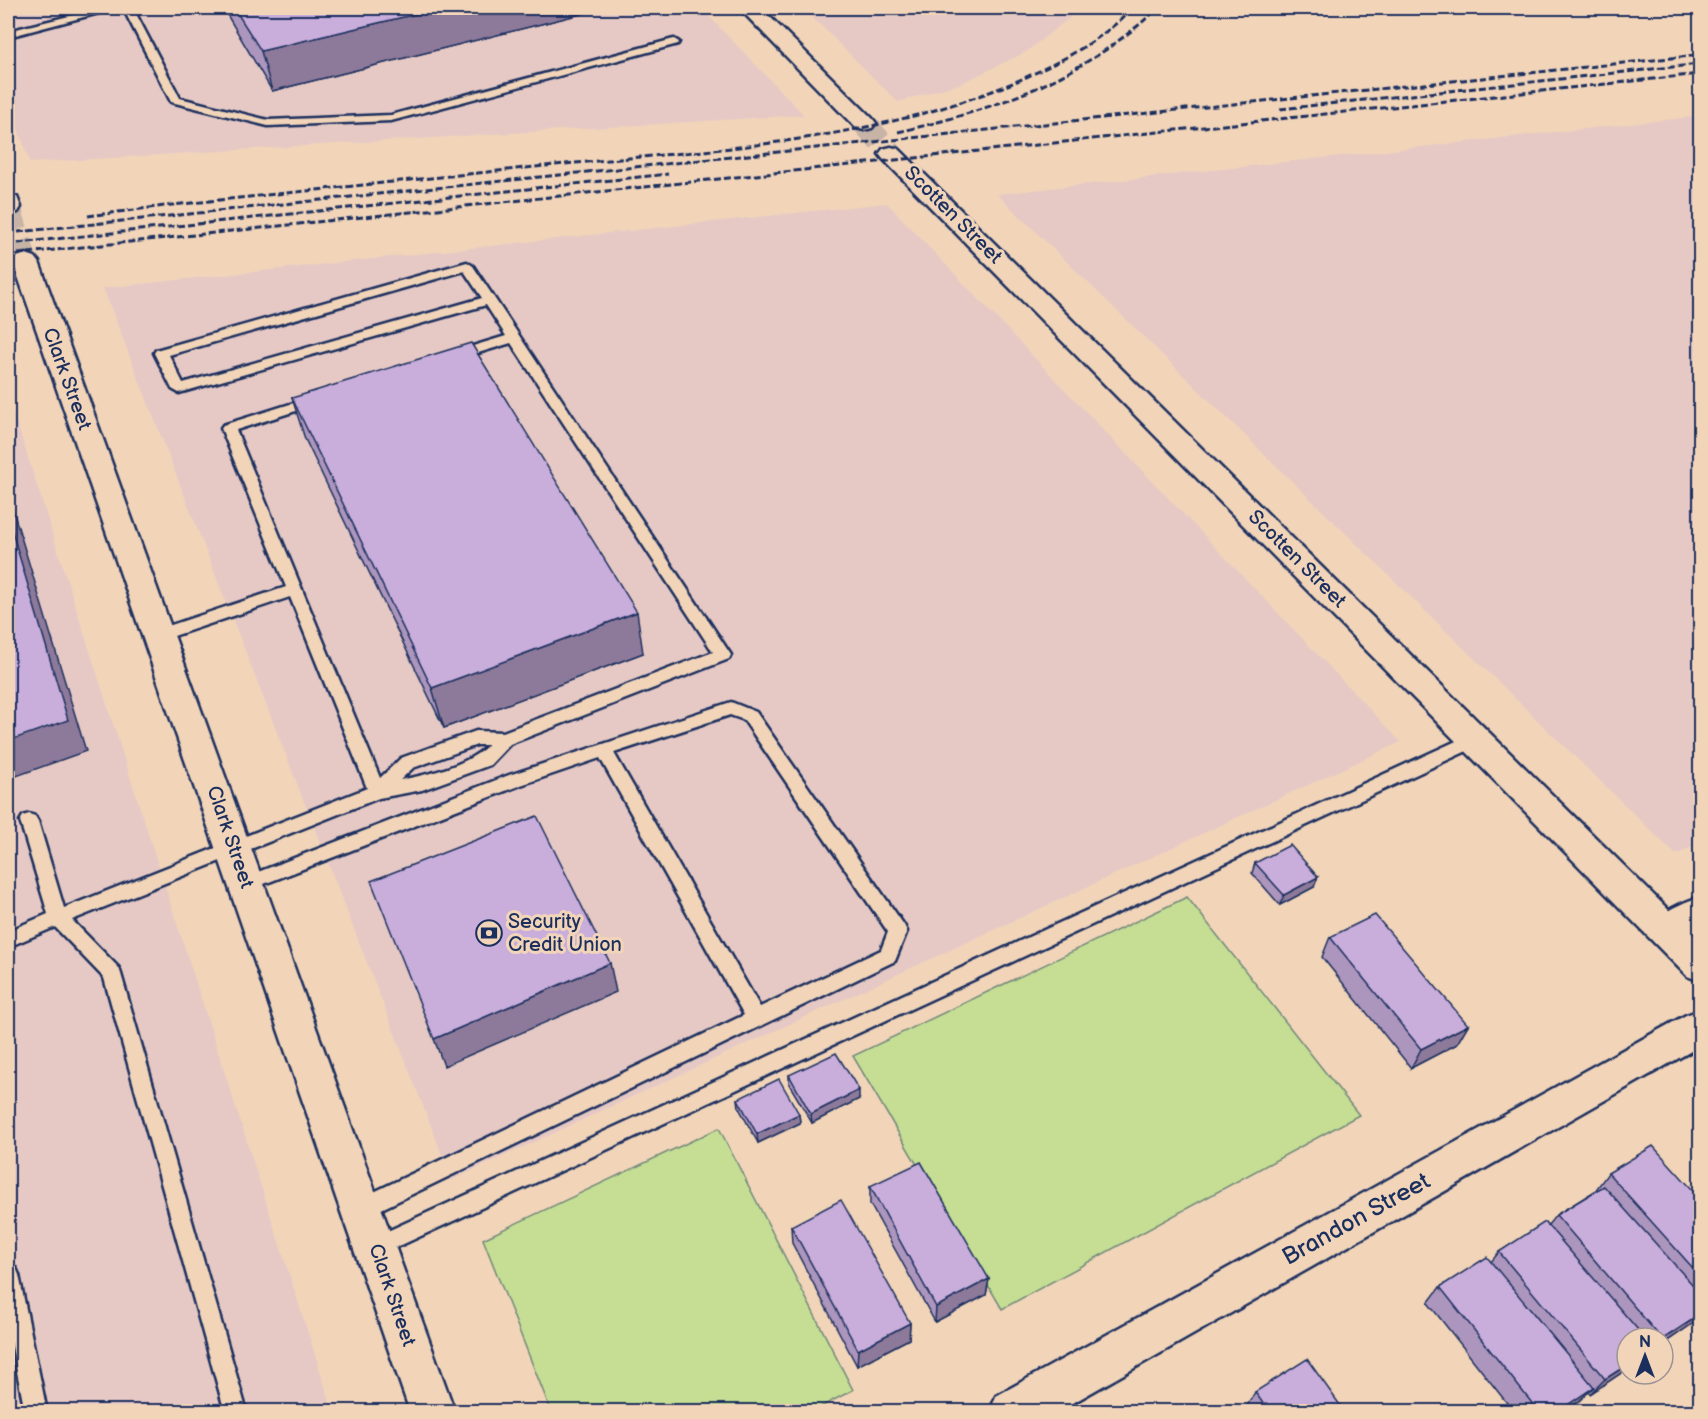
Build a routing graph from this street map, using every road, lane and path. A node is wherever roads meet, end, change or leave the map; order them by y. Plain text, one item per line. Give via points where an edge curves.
1 (113, 8) edge
2 (128, 8) edge
3 (749, 8) edge
4 (8, 34) edge
5 (674, 42) dead end
6 (864, 123) tunnel mouth
7 (891, 154) tunnel mouth
8 (26, 262) tunnel mouth
9 (489, 300) junction
10 (514, 338) junction
11 (442, 360) edge
12 (329, 396) edge
13 (295, 590) junction
14 (159, 635) junction
15 (504, 739) junction
16 (1476, 739) junction
17 (605, 752) junction
18 (377, 791) junction
19 (29, 821) dead end
20 (235, 850) junction
21 (246, 884) junction
22 (1701, 912) edge
23 (58, 918) junction
24 (1667, 931) junction
25 (8, 939) edge
26 (1701, 965) edge
27 (756, 1018) junction
28 (1701, 1027) edge
29 (362, 1208) junction
30 (375, 1247) junction
31 (8, 1275) edge
32 (36, 1412) edge
33 (237, 1412) edge
34 (433, 1412) edge
35 (1012, 1412) edge

1 - 4 lane
2 - 5 lane via 175,100 268,123 391,118
3 - 6 street
7 - 16 street, Scotten Street
8 - 14 street, Clark Street
9 - 9 lane via 467,266 161,353 179,389
9 - 10 lane
10 - 11 lane
10 - 15 lane via 723,656
12 - 13 lane via 228,428
13 - 14 lane
13 - 18 lane
14 - 20 street, Clark Street
15 - 18 lane via 484,760 422,783
15 - 18 lane via 476,738 407,763
16 - 24 street, Scotten Street
16 - 30 lane
17 - 21 lane via 515,780
17 - 27 lane
17 - 27 lane via 731,708 750,716 898,931 888,955
18 - 20 lane
19 - 23 lane
20 - 21 street, Clark Street
20 - 23 lane
21 - 29 street, Clark Street
22 - 24 street
23 - 25 lane
23 - 33 lane via 112,974
24 - 26 street, Scotten Street
27 - 29 lane
28 - 35 street, Brandon Street
29 - 30 street, Clark Street
30 - 34 street, Clark Street
31 - 32 lane

